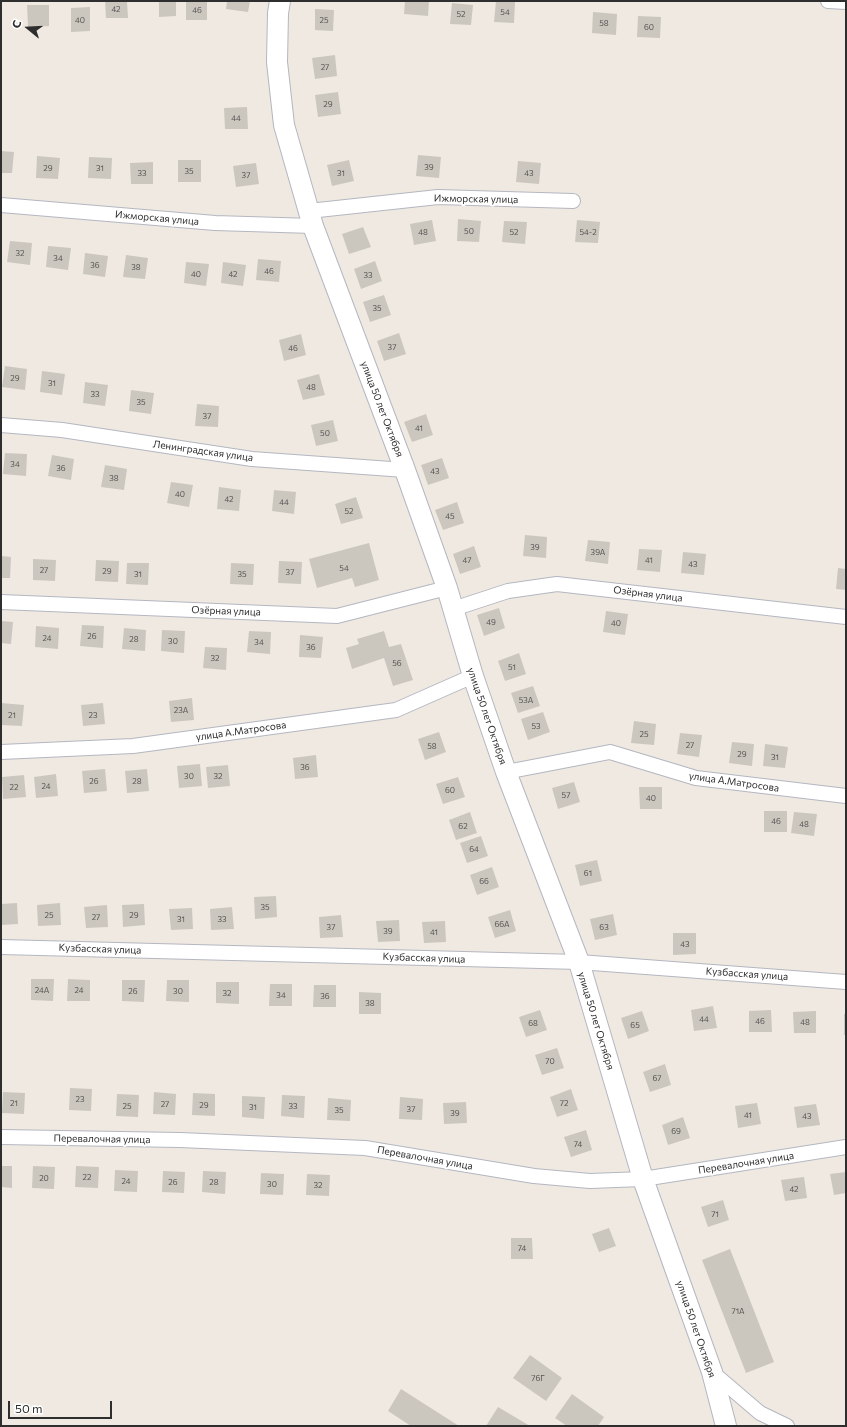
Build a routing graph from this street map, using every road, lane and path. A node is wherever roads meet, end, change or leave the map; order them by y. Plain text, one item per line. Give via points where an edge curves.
1 (280, 1) edge
2 (828, 1) edge
3 (846, 2) edge
4 (573, 201) dead end
5 (1, 205) edge
6 (311, 219) junction
7 (1, 425) edge
8 (405, 470) junction
9 (447, 588) junction
10 (1, 602) edge
11 (453, 609) junction
12 (846, 617) edge
13 (473, 676) junction
14 (1, 752) edge
15 (506, 772) junction
16 (846, 796) edge
17 (1, 946) edge
18 (579, 962) junction
19 (846, 982) edge
20 (1, 1137) edge
21 (846, 1147) edge
22 (643, 1179) junction
23 (712, 1372) junction
24 (726, 1426) edge
25 (787, 1426) edge

1 - 6 main road, улица 50 лет Октября via 277,62 284,125
2 - 3 street
4 - 6 street, Ижморская улица via 438,197
5 - 6 street, Ижморская улица via 215,223
6 - 8 main road, улица 50 лет Октября
7 - 8 street, Ленинградская улица via 62,430 252,459
8 - 9 main road, улица 50 лет Октября
9 - 10 street, Озёрная улица via 337,616
9 - 11 main road, улица 50 лет Октября
11 - 12 street, Озёрная улица via 508,591 557,584
11 - 13 main road, улица 50 лет Октября
13 - 14 street, улица А.Матросова via 396,710 133,746
13 - 15 main road, улица 50 лет Октября
15 - 16 street, улица А.Матросова via 610,752 696,778
15 - 18 main road, улица 50 лет Октября
17 - 18 street, Кузбасская улица
18 - 19 street, Кузбасская улица
18 - 22 main road, улица 50 лет Октября
20 - 22 street, Перевалочная улица via 180,1140 365,1148 534,1176 590,1181
21 - 22 street, Перевалочная улица
22 - 23 main road, улица 50 лет Октября
23 - 24 main road, улица 50 лет Октября
23 - 25 street via 760,1412

